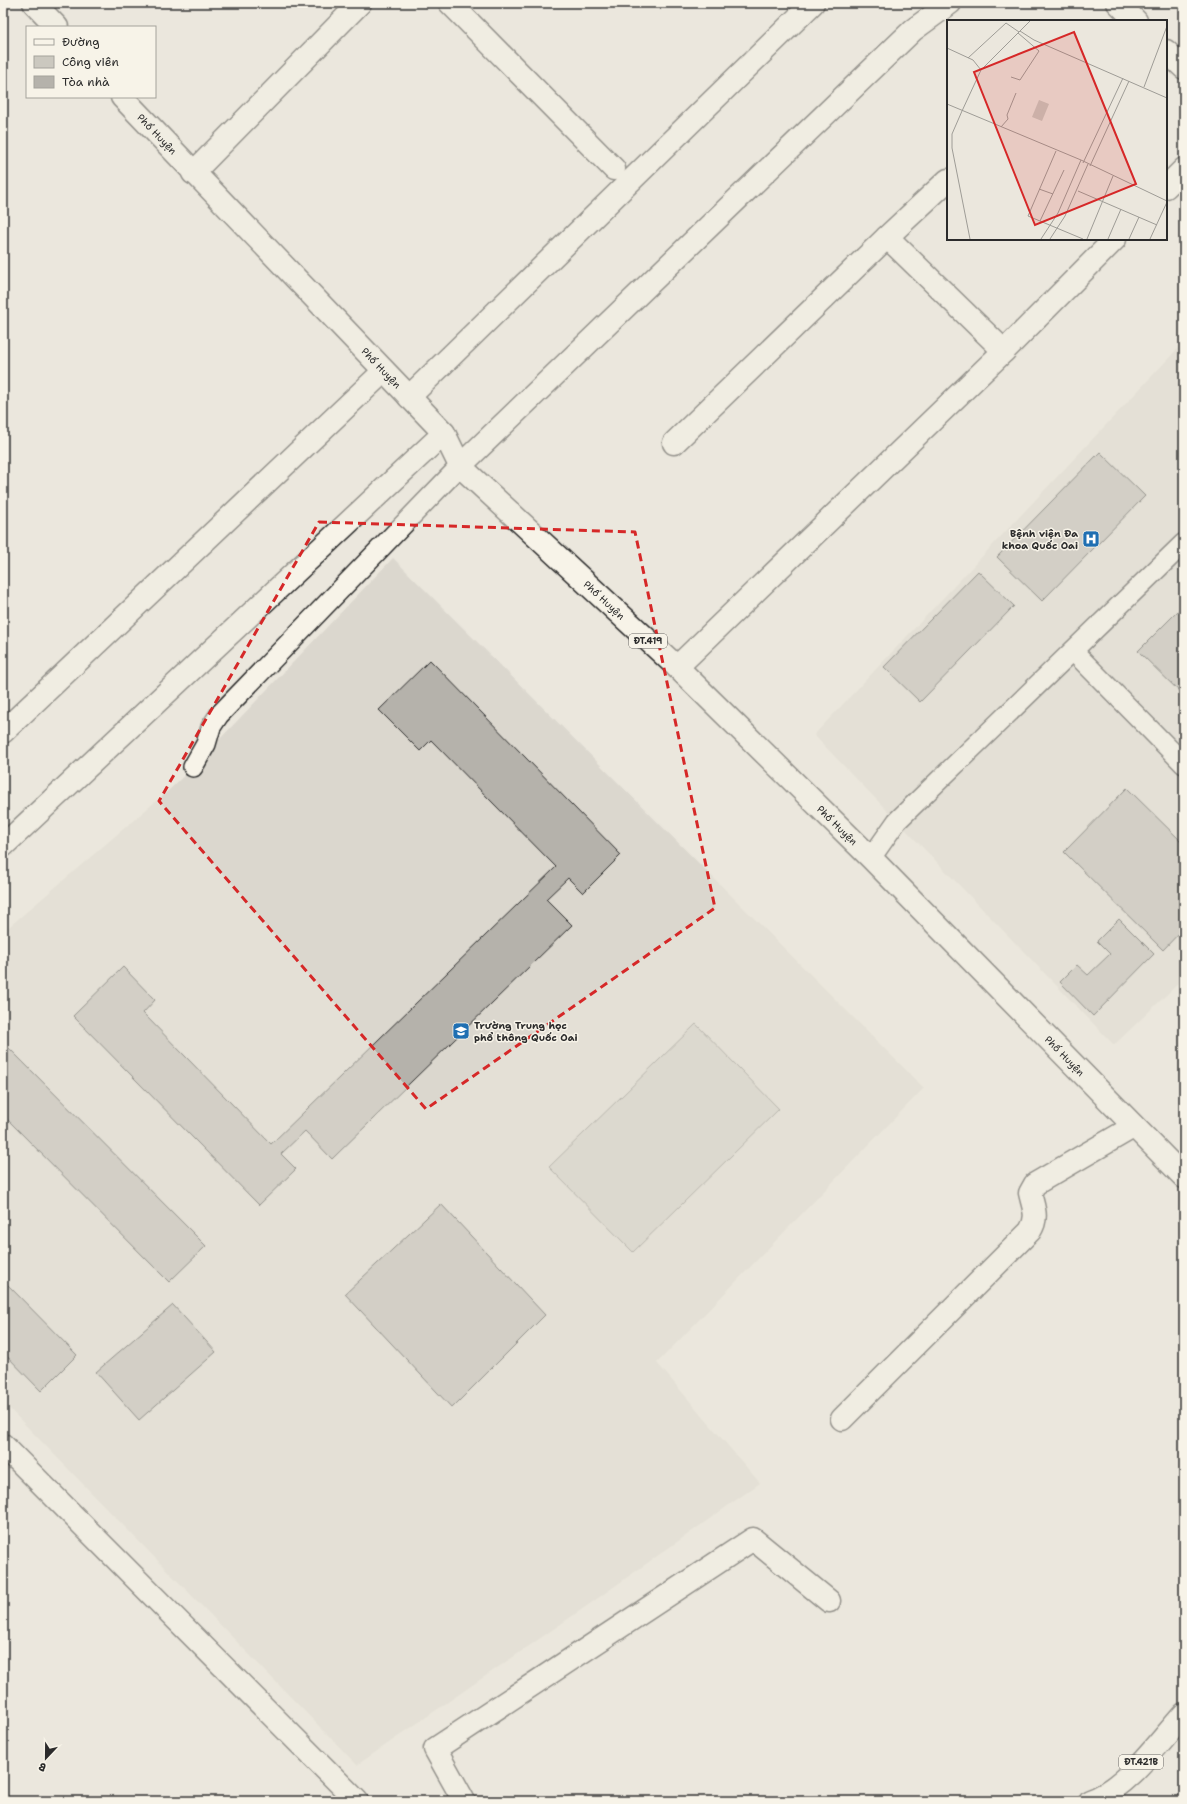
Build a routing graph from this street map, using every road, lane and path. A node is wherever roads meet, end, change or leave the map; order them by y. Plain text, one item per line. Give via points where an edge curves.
1 (34, 3) edge
2 (360, 3) edge
3 (450, 3) edge
4 (813, 3) edge
5 (950, 3) edge
6 (56, 26) edge
7 (1167, 52) edge
8 (1184, 68) edge
9 (123, 98) edge
10 (614, 169) dead end
11 (1184, 169) edge
12 (193, 173) junction
13 (947, 181) edge
14 (1167, 186) edge
15 (887, 237) junction
16 (1114, 240) edge
17 (1004, 351) junction
18 (384, 371) junction
19 (409, 397) junction
20 (444, 433) junction
21 (674, 443) dead end
22 (460, 466) junction
23 (1184, 543) edge
24 (1073, 651) junction
25 (677, 667) junction
26 (3, 732) edge
27 (1184, 764) edge
28 (193, 767) dead end
29 (3, 846) edge
30 (871, 858) junction
31 (1133, 1127) junction
32 (1184, 1177) edge
33 (842, 1419) dead end
34 (3, 1445) edge
35 (829, 1601) dead end
36 (1184, 1714) edge
37 (1096, 1800) edge
38 (357, 1801) edge
39 (464, 1801) edge

1 - 6 street
2 - 12 street
3 - 10 street
4 - 19 street
5 - 22 street via 913,30
7 - 8 street
9 - 12 street, Phố Huyện / ĐT.419
11 - 14 street
12 - 18 street, Phố Huyện / ĐT.419
13 - 15 street
15 - 17 street
15 - 21 street
16 - 17 street
17 - 25 street
18 - 19 street, Phố Huyện / ĐT.419
18 - 26 street
19 - 20 street, Phố Huyện / ĐT.419
20 - 22 street, Phố Huyện / ĐT.419
20 - 29 street
22 - 25 street, Phố Huyện / ĐT.419
22 - 28 lane via 219,715
23 - 24 lane
24 - 27 lane
24 - 30 lane via 897,821
25 - 30 street, Phố Huyện / ĐT.419
30 - 31 street, Phố Huyện / ĐT.419
31 - 32 street, Phố Huyện / ĐT.419
31 - 33 street via 1035,1184 1030,1193 1035,1212 1034,1225 1030,1231
34 - 38 street
35 - 39 street via 753,1539 436,1749
36 - 37 street, ĐT.421B via 1128,1776

